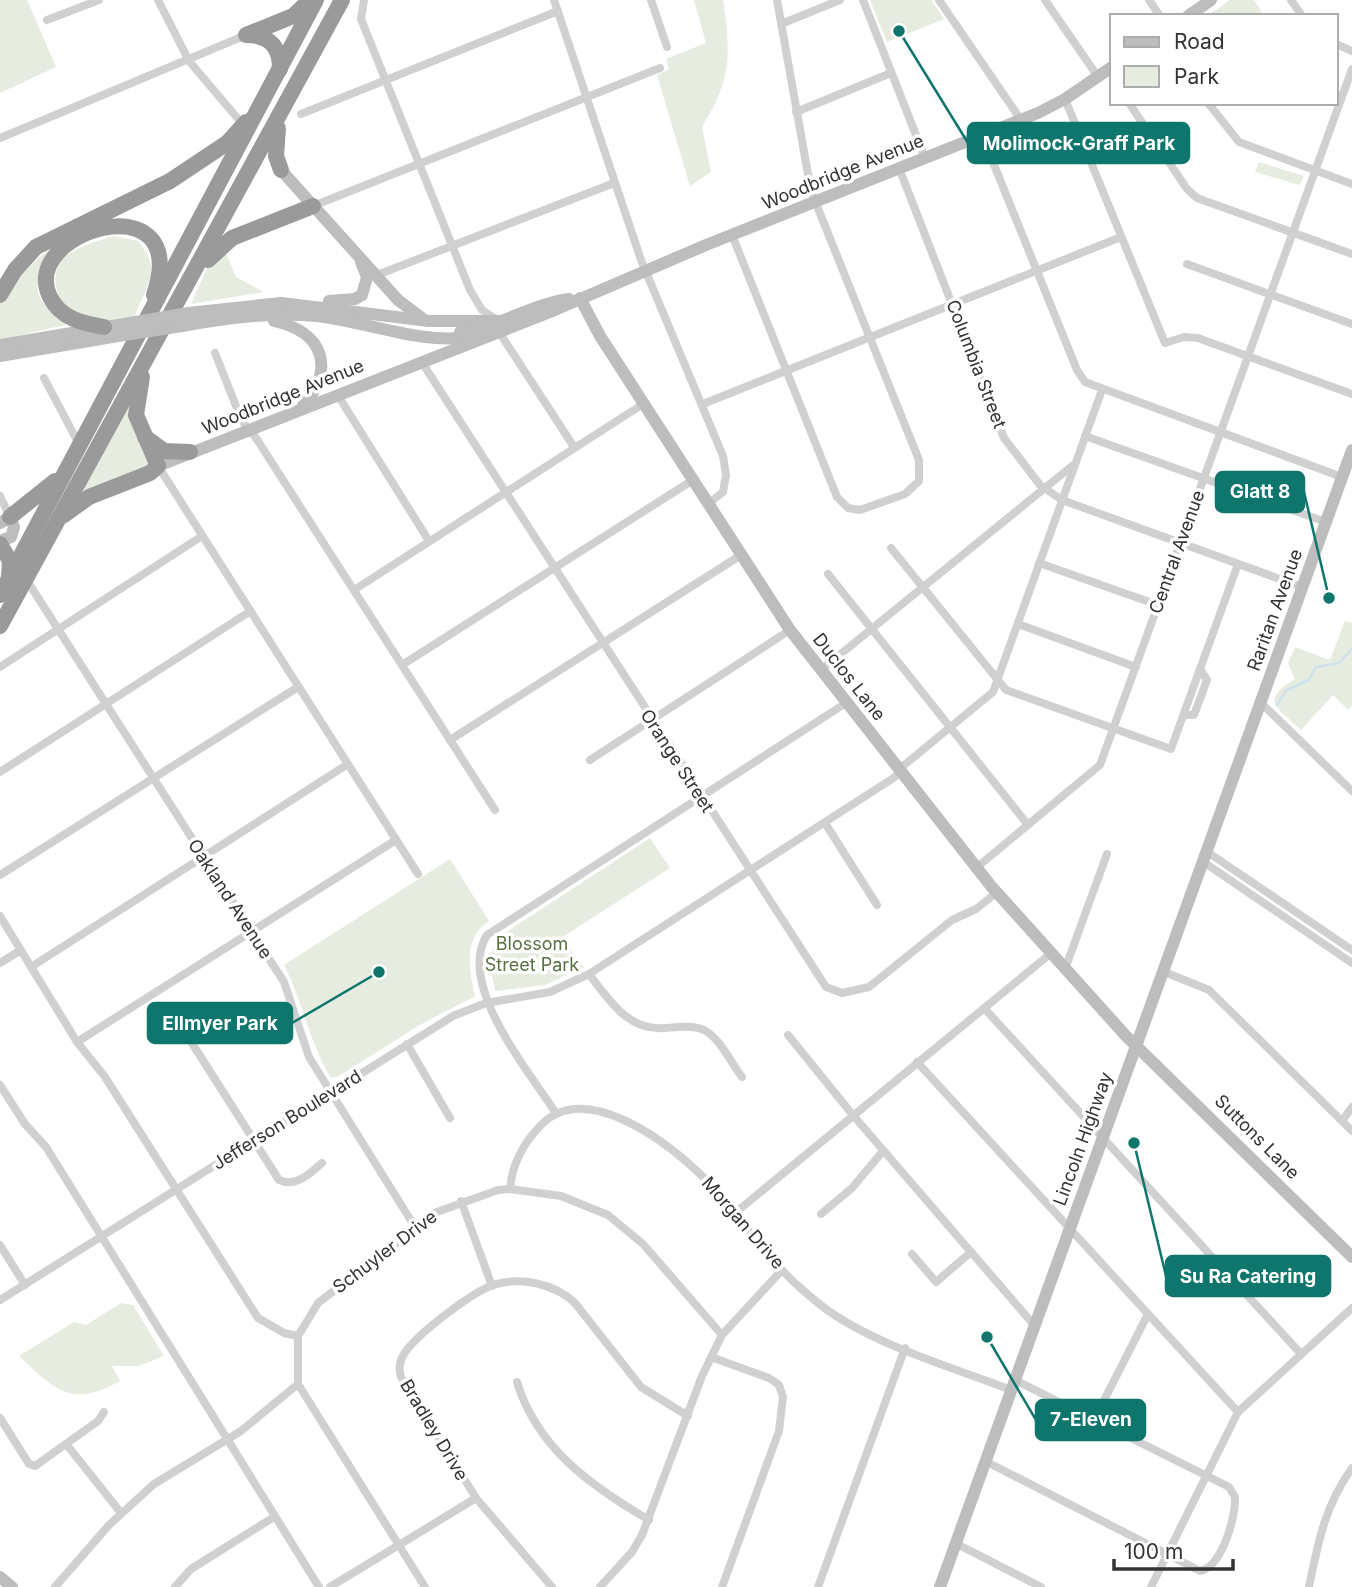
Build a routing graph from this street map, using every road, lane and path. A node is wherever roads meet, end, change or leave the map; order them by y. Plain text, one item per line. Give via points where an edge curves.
1 (99, 0) edge
2 (158, 0) edge
3 (310, 0) edge
4 (316, 0) edge
5 (342, 0) edge
6 (554, 0) edge
7 (651, 0) edge
8 (777, 0) edge
9 (840, 0) edge
10 (863, 0) edge
11 (939, 0) edge
12 (1045, 0) edge
13 (1211, 0) edge
14 (358, 1) edge
15 (558, 11) junction
16 (1191, 14) edge
17 (333, 17) junction
18 (47, 20) dead end
19 (782, 24) junction
20 (246, 35) junction
21 (667, 47) dead end
22 (189, 61) junction
23 (660, 68) dead end
24 (1352, 69) edge
25 (280, 71) junction
26 (891, 73) junction
27 (1107, 74) edge
28 (386, 79) junction
29 (270, 89) junction
30 (587, 96) junction
31 (1065, 99) junction
32 (286, 103) junction
33 (1130, 105) edge
34 (1210, 105) edge
35 (796, 111) junction
36 (300, 114) dead end
37 (239, 120) dead end
38 (1021, 120) junction
39 (982, 135) junction
40 (0, 138) edge
41 (925, 158) junction
42 (420, 163) junction
43 (899, 168) junction
44 (281, 170) joint
45 (1316, 171) junction
46 (614, 183) junction
47 (1352, 184) edge
48 (815, 202) junction
49 (313, 206) junction
50 (1292, 233) junction
51 (732, 235) junction
52 (1121, 237) junction
53 (454, 246) junction
54 (1352, 254) edge
55 (356, 256) junction
56 (1187, 264) dead end
57 (647, 270) junction
58 (1036, 270) junction
59 (7, 271) edge
60 (377, 275) junction
61 (191, 281) junction
62 (0, 295) edge
63 (1271, 295) junction
64 (580, 298) junction
65 (281, 303) junction
66 (954, 304) junction
67 (253, 316) junction
68 (429, 321) junction
69 (1352, 324) edge
70 (499, 326) junction
71 (104, 327) junction
72 (132, 329) junction
73 (870, 338) junction
74 (438, 339) junction
75 (0, 345) edge
76 (215, 353) dead end
77 (0, 356) edge
78 (1248, 357) junction
79 (146, 360) junction
80 (421, 361) junction
81 (323, 366) junction
82 (786, 371) junction
83 (44, 378) dead end
84 (1102, 390) junction
85 (337, 394) junction
86 (1352, 394) edge
87 (643, 404) junction
88 (703, 404) junction
89 (300, 408) junction
90 (249, 429) junction
91 (1221, 433) junction
92 (144, 435) junction
93 (1086, 436) junction
94 (80, 446) junction
95 (574, 447) junction
96 (1352, 451) edge
97 (190, 452) junction
98 (1076, 462) junction
99 (158, 466) junction
100 (69, 467) junction
101 (1342, 477) junction
102 (1204, 478) junction
103 (692, 480) junction
104 (1045, 490) junction
105 (505, 492) junction
106 (0, 496) edge
107 (1062, 500) junction
108 (708, 504) junction
109 (5, 520) edge
110 (57, 521) junction
111 (1326, 522) junction
112 (202, 536) junction
113 (429, 541) junction
114 (0, 542) edge
115 (1181, 544) junction
116 (891, 548) dead end
117 (741, 555) junction
118 (1039, 563) junction
119 (1238, 564) junction
120 (554, 568) junction
121 (828, 574) dead end
122 (9, 577) junction
123 (26, 579) junction
124 (1302, 587) junction
125 (923, 588) junction
126 (354, 590) junction
127 (0, 595) edge
128 (1158, 605) junction
129 (249, 612) junction
130 (1018, 624) junction
131 (0, 626) edge
132 (57, 628) junction
133 (871, 629) junction
134 (790, 630) junction
135 (602, 643) junction
136 (402, 665) junction
137 (0, 667) edge
138 (1136, 667) junction
139 (821, 670) junction
140 (998, 681) junction
141 (298, 687) junction
142 (1260, 702) junction
143 (846, 703) junction
144 (105, 704) junction
145 (651, 720) junction
146 (950, 727) junction
147 (1114, 730) junction
148 (450, 740) junction
149 (590, 760) dead end
150 (348, 764) junction
151 (899, 771) junction
152 (0, 772) edge
153 (152, 779) junction
154 (1352, 791) edge
155 (700, 796) junction
156 (495, 810) dead end
157 (825, 822) junction
158 (1028, 825) junction
159 (396, 840) junction
160 (1107, 854) dead end
161 (1204, 856) junction
162 (203, 857) junction
163 (976, 868) junction
164 (748, 871) junction
165 (418, 874) dead end
166 (0, 876) edge
167 (996, 893) junction
168 (877, 905) dead end
169 (1297, 913) junction
170 (0, 916) edge
171 (1291, 921) junction
172 (252, 932) junction
173 (21, 950) junction
174 (1352, 950) edge
175 (1050, 954) junction
176 (0, 963) edge
177 (1352, 963) edge
178 (31, 967) junction
179 (1065, 969) junction
180 (1163, 971) junction
181 (589, 974) junction
182 (486, 1003) junction
183 (984, 1008) junction
184 (183, 1029) dead end
185 (788, 1035) dead end
186 (77, 1042) junction
187 (407, 1044) junction
188 (1136, 1044) junction
189 (916, 1062) junction
190 (742, 1077) dead end
191 (0, 1085) edge
192 (330, 1093) junction
193 (1352, 1107) edge
194 (555, 1112) junction
195 (852, 1114) junction
196 (450, 1118) dead end
197 (1342, 1121) junction
198 (1352, 1131) edge
199 (1101, 1136) junction
200 (254, 1141) junction
201 (883, 1151) junction
202 (323, 1163) dead end
203 (510, 1189) junction
204 (177, 1190) junction
205 (461, 1201) junction
206 (734, 1213) junction
207 (821, 1214) dead end
208 (415, 1227) junction
209 (1069, 1228) junction
210 (101, 1237) junction
211 (0, 1245) edge
212 (971, 1252) junction
213 (912, 1254) dead end
214 (1352, 1256) edge
215 (782, 1270) junction
216 (24, 1285) junction
217 (492, 1286) junction
218 (0, 1300) edge
219 (1352, 1308) edge
220 (1148, 1314) junction
221 (1034, 1325) junction
222 (298, 1335) junction
223 (722, 1335) junction
224 (905, 1348) junction
225 (1301, 1354) junction
226 (711, 1357) junction
227 (517, 1382) dead end
228 (298, 1384) junction
229 (1013, 1385) junction
230 (104, 1412) dead end
231 (1238, 1412) junction
232 (688, 1416) junction
233 (0, 1418) edge
234 (1094, 1420) junction
235 (225, 1439) junction
236 (66, 1445) junction
237 (985, 1461) junction
238 (1352, 1468) edge
239 (1206, 1477) junction
240 (476, 1498) junction
241 (121, 1513) junction
242 (274, 1517) junction
243 (649, 1520) junction
244 (956, 1543) junction
245 (399, 1544) junction
246 (1168, 1554) junction
247 (0, 1578) edge
248 (12, 1587) edge
249 (55, 1587) edge
250 (175, 1587) edge
251 (319, 1587) edge
252 (330, 1587) edge
253 (425, 1587) edge
254 (552, 1587) edge
255 (600, 1587) edge
256 (722, 1587) edge
257 (818, 1587) edge
258 (940, 1587) edge
259 (1041, 1587) edge
260 (1151, 1587) edge
261 (1309, 1587) edge

1 - 18 street
2 - 22 street
3 - 20 highway via 278,25
4 - 25 highway
5 - 17 highway
6 - 15 street
7 - 21 street
8 - 19 street
9 - 19 street
10 - 26 street
11 - 38 street
12 - 27 street
13 - 16 main road
14 - 17 highway
14 - 28 street
15 - 28 street
15 - 30 street
17 - 32 highway
19 - 35 street
20 - 22 street
20 - 25 highway via 272,42
22 - 37 street
22 - 40 street
23 - 30 street
24 - 45 street, Central Avenue
25 - 29 highway
26 - 35 street
26 - 41 street
27 - 31 main road, Woodbridge Avenue
28 - 36 street
28 - 42 street
29 - 59 highway via 227,143 170,181 36,247
29 - 72 highway
30 - 42 street
30 - 46 street
31 - 38 main road, Woodbridge Avenue
31 - 52 street
32 - 44 highway via 275,147
32 - 61 highway
33 - 50 street via 1191,193
34 - 45 street via 1239,142
35 - 48 street
38 - 39 main road, Woodbridge Avenue
39 - 41 main road, Woodbridge Avenue
39 - 58 street
41 - 43 main road, Woodbridge Avenue
42 - 49 street
42 - 53 street
43 - 48 main road, Woodbridge Avenue
43 - 66 street, Columbia Street
44 - 49 main road
45 - 47 street
45 - 50 street, Central Avenue
46 - 53 street
46 - 57 street
48 - 51 main road, Woodbridge Avenue
48 - 73 street
49 - 55 main road
49 - 61 highway via 232,238
50 - 54 street
50 - 63 street, Central Avenue
51 - 57 main road, Woodbridge Avenue
51 - 82 street
52 - 58 street
52 - 78 street via 1165,343 1191,337
53 - 60 street
53 - 70 street via 476,302
55 - 60 main road
55 - 65 main road via 367,277 359,297
56 - 63 street
57 - 64 main road, Woodbridge Avenue
57 - 88 street
58 - 66 street
58 - 84 street via 1081,377
59 - 62 highway
60 - 68 main road via 405,307
61 - 79 highway
63 - 69 street
63 - 78 street, Central Avenue
64 - 70 main road, Woodbridge Avenue via 550,302
64 - 87 main road, Duclos Lane
65 - 68 main road
65 - 72 main road, bridge via 188,313
66 - 73 street
66 - 104 street, Columbia Street via 1001,433
67 - 72 main road, bridge
67 - 74 main road via 313,316
67 - 81 main road via 300,331 312,342
68 - 70 main road
70 - 74 main road
70 - 80 main road, Woodbridge Avenue
70 - 95 street
71 - 72 main road
71 - 72 highway via 82,323 59,309 48,292 47,273 52,258 65,244 121,225 146,234 161,260 159,282
71 - 75 main road
72 - 77 main road
72 - 94 highway
73 - 82 street
73 - 82 street via 920,467 916,486 887,501 860,510 842,504
74 - 80 main road
76 - 90 street
78 - 86 street
78 - 91 street, Central Avenue
79 - 92 highway via 136,415
79 - 110 highway
80 - 85 main road, Woodbridge Avenue
80 - 105 street, Orange Street
81 - 85 main road
81 - 89 main road via 318,386
82 - 88 street
83 - 94 street
84 - 91 street
84 - 93 street
85 - 89 main road, Woodbridge Avenue
85 - 113 street
87 - 95 street
87 - 103 main road, Duclos Lane
88 - 108 street via 726,475 723,492
89 - 90 main road, Woodbridge Avenue
90 - 97 main road, Woodbridge Avenue
90 - 126 street
91 - 101 street
91 - 102 street, Central Avenue
92 - 97 highway via 164,451
92 - 99 highway
93 - 98 street
93 - 102 street
94 - 100 highway
95 - 105 street
96 - 101 main road, Raritan Avenue
97 - 99 main road, Woodbridge Avenue
98 - 104 street
98 - 107 street
99 - 110 highway via 89,497
99 - 112 street
100 - 109 highway via 41,495
100 - 122 highway
101 - 111 main road, Raritan Avenue
102 - 111 street
102 - 115 street, Central Avenue
103 - 108 main road, Duclos Lane
103 - 120 street
104 - 107 street, Columbia Street
104 - 125 street
105 - 113 street
105 - 120 street, Orange Street
106 - 109 street
107 - 115 street, Columbia Street
107 - 118 street
108 - 117 main road, Duclos Lane
109 - 114 main road via 14,532
110 - 123 highway
111 - 124 main road, Raritan Avenue
112 - 129 street
112 - 132 street
113 - 126 street
114 - 122 highway via 10,561
115 - 119 street, Columbia Street
115 - 128 street, Central Avenue
116 - 125 street
117 - 134 main road, Duclos Lane
117 - 135 street
118 - 128 street
118 - 130 street
119 - 124 street, Columbia Street
119 - 147 street via 1171,749
120 - 135 street, Orange Street
120 - 136 street
121 - 133 street
122 - 127 highway
123 - 131 highway
123 - 132 street, Oakland Avenue
124 - 142 main road, Raritan Avenue
125 - 133 street
125 - 140 street
126 - 136 street
128 - 138 street, Central Avenue
129 - 141 street
129 - 144 street
130 - 138 street
130 - 140 street
132 - 137 street
132 - 144 street, Oakland Avenue
133 - 139 street
133 - 146 street
134 - 139 main road, Duclos Lane
134 - 145 street
135 - 145 street, Orange Street
135 - 148 street
136 - 148 street
138 - 147 street, Central Avenue
139 - 143 main road, Duclos Lane
140 - 146 street, Jefferson Boulevard via 992,694
140 - 147 street via 1006,690
141 - 150 street
141 - 153 street
142 - 154 street
142 - 161 main road, Lincoln Highway
143 - 151 main road, Duclos Lane
143 - 155 street
144 - 152 street
144 - 153 street, Oakland Avenue
145 - 149 street
145 - 155 street, Orange Street
146 - 151 street, Jefferson Boulevard
146 - 158 street
147 - 158 street, Central Avenue via 1097,770
148 - 156 street
150 - 159 street
150 - 162 street
151 - 157 street, Jefferson Boulevard
151 - 163 main road, Duclos Lane
153 - 162 street, Oakland Avenue
153 - 166 street
155 - 164 street, Orange Street
155 - 182 street via 493,928 478,958
157 - 164 street, Jefferson Boulevard
157 - 168 street
158 - 163 street, Central Avenue
159 - 165 street
159 - 172 street
160 - 179 street
161 - 169 street
161 - 171 street
161 - 180 main road, Lincoln Highway
162 - 172 street, Oakland Avenue
162 - 178 street
163 - 167 main road, Duclos Lane
164 - 167 street, Orange Street via 820,981 842,993 869,987 952,920
164 - 181 street, Jefferson Boulevard
167 - 175 main road, Duclos Lane
169 - 171 street
169 - 174 street
170 - 173 street
171 - 177 street
172 - 186 street
172 - 192 street, Oakland Avenue via 284,982 309,1058
173 - 176 street
173 - 178 street
175 - 179 main road, Duclos Lane
175 - 183 street
178 - 186 street
179 - 188 main road, Duclos Lane
180 - 188 main road, Lincoln Highway
180 - 197 street via 1209,990
181 - 182 street, Jefferson Boulevard via 550,992
181 - 190 street via 635,1024 650,1029 704,1030
182 - 187 street, Jefferson Boulevard via 453,1016
182 - 194 street
183 - 189 street
183 - 199 street
184 - 200 street
185 - 195 street
186 - 204 street via 105,1077
187 - 192 street, Jefferson Boulevard
187 - 196 street
188 - 199 main road, Lincoln Highway
188 - 214 main road, Suttons Lane
189 - 195 street
189 - 209 street
191 - 210 street via 46,1147
192 - 200 street, Jefferson Boulevard
192 - 208 street, Oakland Avenue
193 - 197 street
194 - 203 street via 528,1139
194 - 206 street, Morgan Drive via 598,1109 636,1127 700,1173
195 - 201 street
195 - 206 street
197 - 198 street
199 - 209 main road, Lincoln Highway
199 - 225 street
200 - 202 street via 282,1182 303,1178
200 - 204 street, Jefferson Boulevard
201 - 207 street via 852,1188
201 - 212 street
203 - 205 street, Schuyler Drive
203 - 223 street, Schuyler Drive via 561,1196 608,1215 643,1244
204 - 210 street, Jefferson Boulevard
204 - 222 street via 258,1318 284,1333
205 - 208 street, Schuyler Drive
205 - 217 street
206 - 215 street, Morgan Drive
208 - 222 street, Schuyler Drive via 318,1303
209 - 220 street
209 - 221 main road, Lincoln Highway
210 - 216 street, Jefferson Boulevard
210 - 235 street
211 - 216 street
212 - 213 street via 936,1282
212 - 221 street
215 - 223 street
215 - 224 street, Morgan Drive via 844,1321
216 - 218 street, Jefferson Boulevard
217 - 232 street, Bradley Drive via 524,1281 568,1297 641,1387
217 - 240 street, Bradley Drive via 410,1346 399,1370
219 - 225 street
220 - 231 street
220 - 234 street
221 - 229 main road, Lincoln Highway
222 - 228 street
223 - 226 street
224 - 229 street, Morgan Drive
224 - 257 street
225 - 231 street
226 - 232 street
226 - 256 street via 779,1385 784,1413
227 - 243 street via 548,1443 565,1462 602,1493
228 - 235 street
228 - 245 street
229 - 234 street, Morgan Drive
229 - 237 main road, Lincoln Highway
230 - 236 street
231 - 239 street
232 - 243 street
233 - 236 street via 29,1464 40,1465
234 - 239 street, Morgan Drive
235 - 241 street via 154,1484
235 - 242 street
236 - 241 street
237 - 244 main road, Lincoln Highway
237 - 246 street
238 - 261 street via 1330,1502
239 - 246 street
239 - 246 street, Morgan Drive via 1229,1487 1235,1497 1227,1537 1213,1562 1202,1571
240 - 245 street
240 - 254 street, Bradley Drive
241 - 249 street
242 - 250 street via 191,1569
242 - 251 street
243 - 255 street via 632,1552
244 - 258 main road, Lincoln Highway
244 - 259 street
245 - 252 street
245 - 253 street
246 - 260 street
247 - 248 main road

